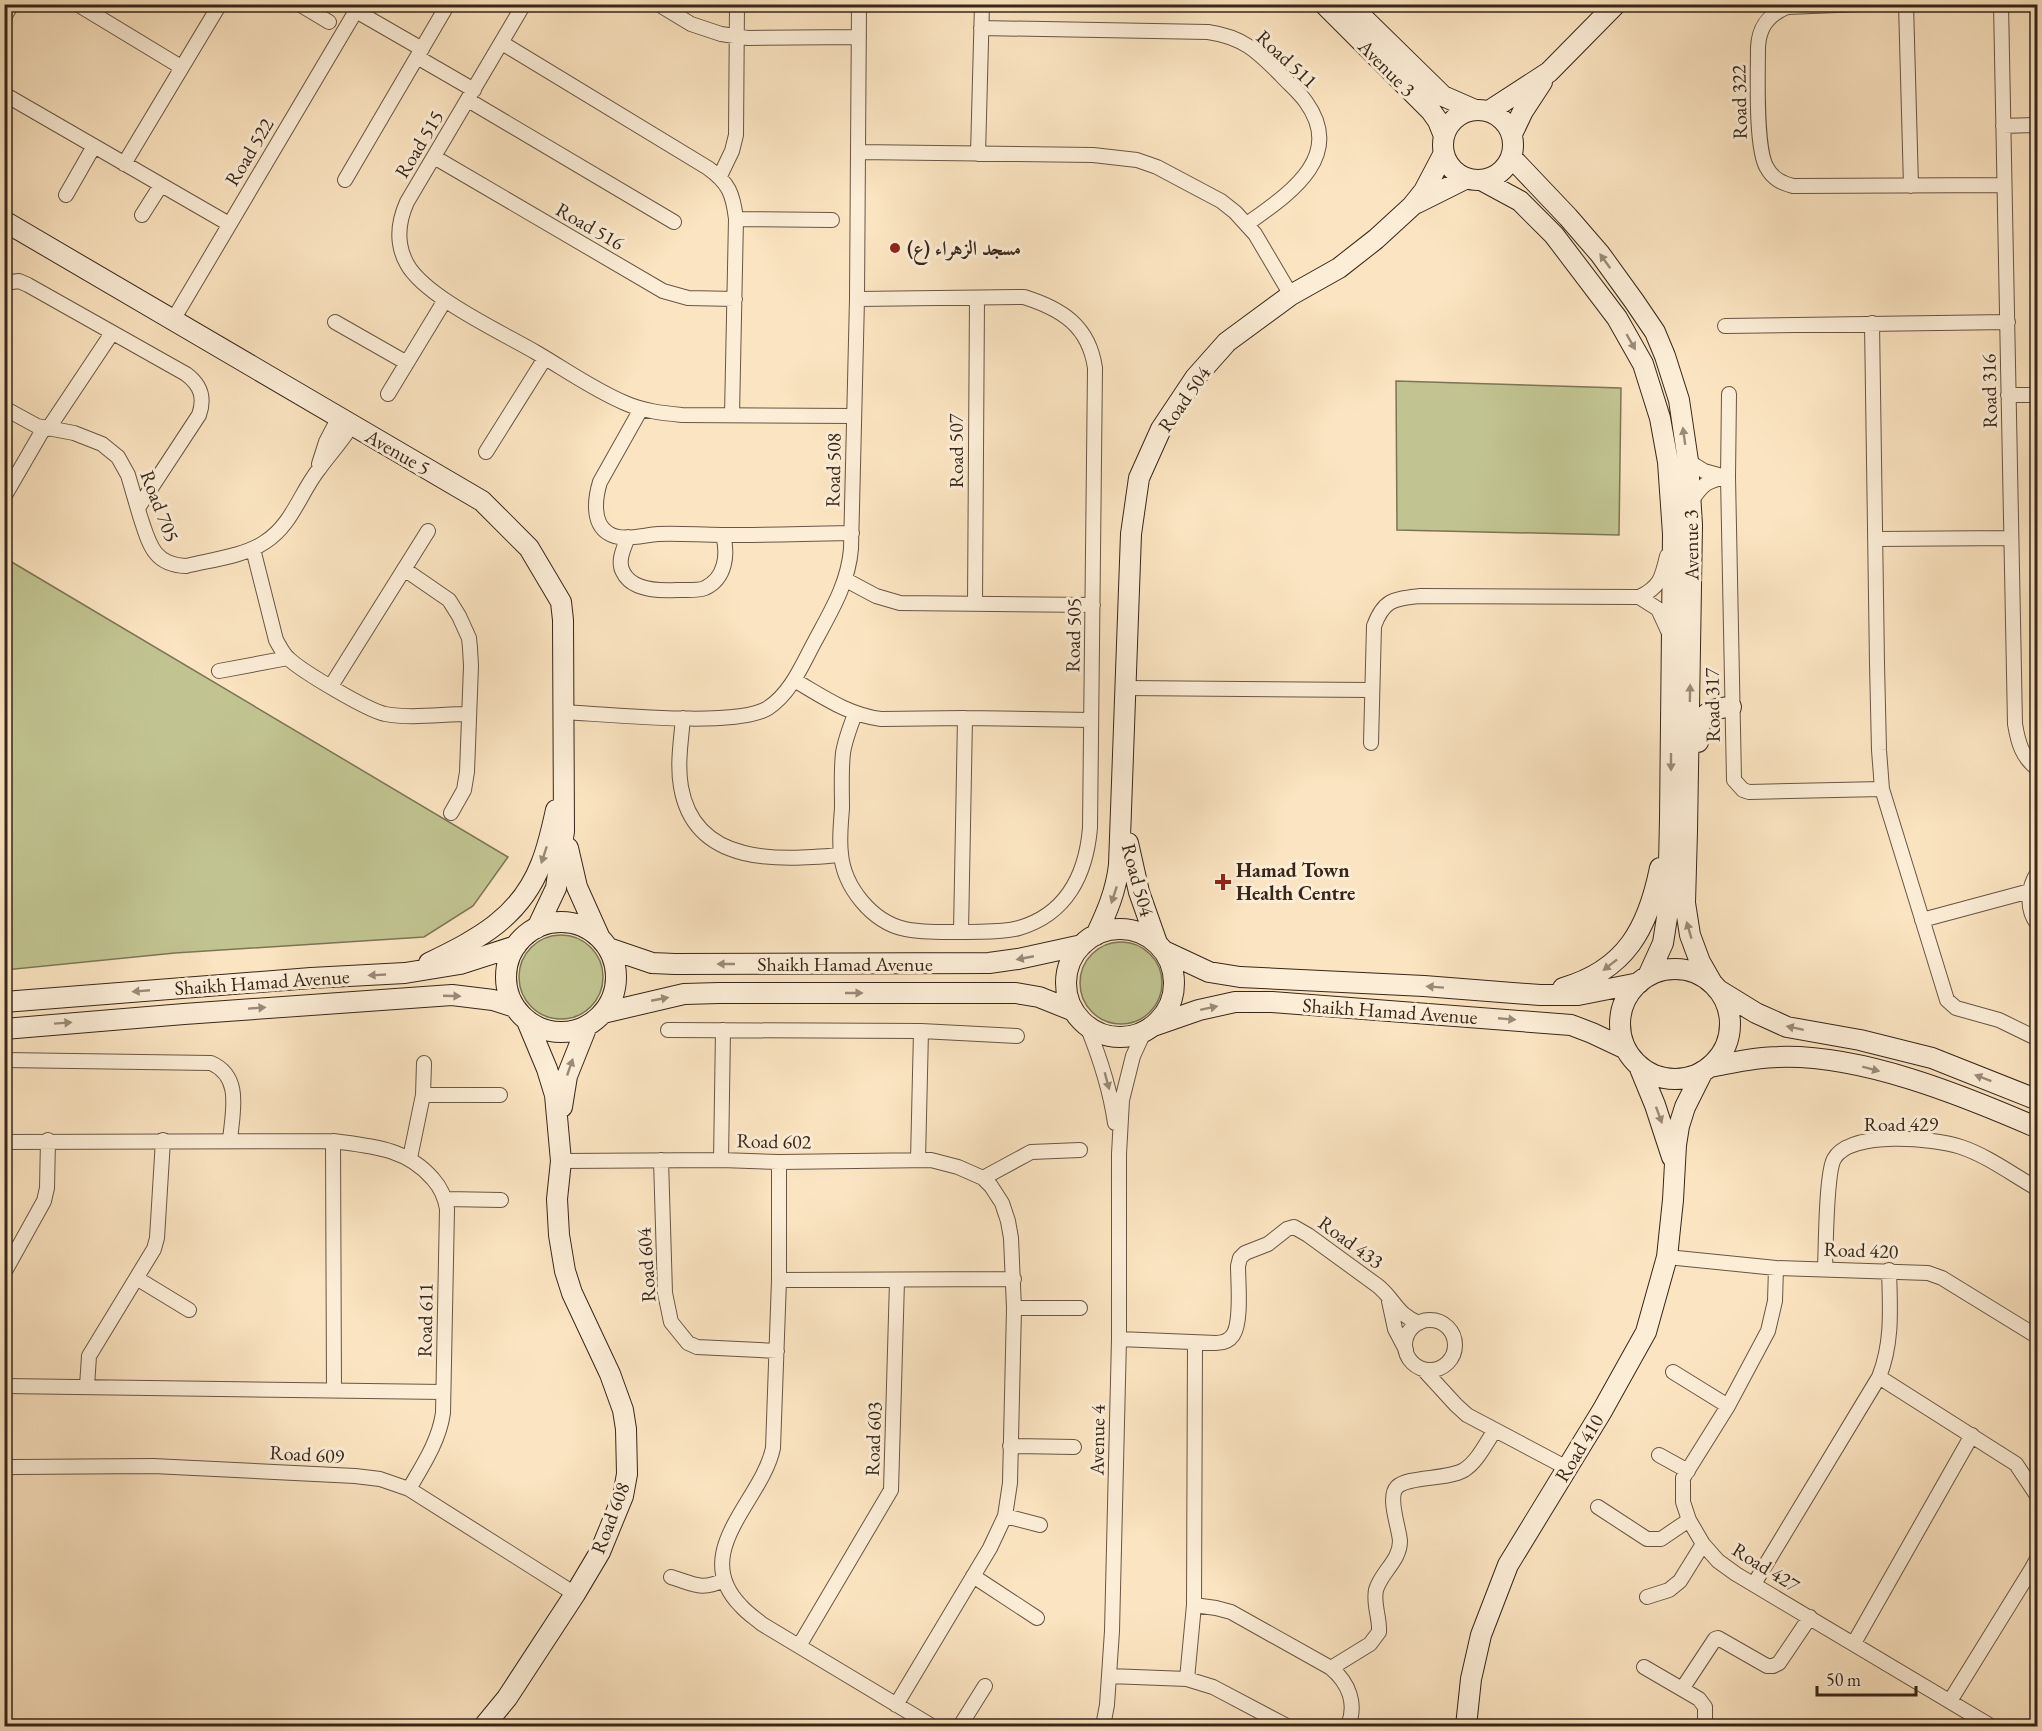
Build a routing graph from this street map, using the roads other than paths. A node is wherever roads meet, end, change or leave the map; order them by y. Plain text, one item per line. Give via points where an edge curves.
1 (12, 4) edge
2 (77, 4) edge
3 (220, 4) edge
4 (300, 4) edge
5 (448, 4) edge
6 (524, 4) edge
7 (658, 4) edge
8 (737, 4) edge
9 (859, 4) edge
10 (982, 4) edge
11 (1324, 4) edge
12 (1349, 4) edge
13 (1616, 4) edge
14 (1862, 4) edge
15 (1906, 4) edge
16 (2001, 4) edge
17 (358, 8) edge
18 (4, 17) edge
19 (329, 22) dead end
20 (981, 28) junction
21 (736, 37) junction
22 (859, 37) junction
23 (502, 43) junction
24 (419, 53) junction
25 (181, 67) junction
26 (1549, 72) junction
27 (4, 94) edge
28 (471, 95) junction
29 (1482, 111) junction
30 (2037, 125) edge
31 (2003, 126) junction
32 (1512, 134) junction
33 (1444, 145) junction
34 (94, 146) junction
35 (858, 152) junction
36 (978, 154) junction
37 (434, 157) junction
38 (1512, 158) junction
39 (124, 164) junction
40 (720, 176) junction
41 (345, 180) dead end
42 (1474, 180) junction
43 (160, 185) junction
44 (1911, 186) junction
45 (2004, 186) junction
46 (66, 195) dead end
47 (1412, 206) junction
48 (142, 215) dead end
49 (736, 219) junction
50 (832, 220) dead end
51 (4, 221) edge
52 (674, 222) dead end
53 (229, 224) junction
54 (1247, 224) junction
55 (4, 283) edge
56 (1292, 295) junction
57 (977, 298) junction
58 (735, 299) junction
59 (857, 299) junction
60 (445, 300) junction
61 (173, 320) junction
62 (335, 322) dead end
63 (1872, 322) junction
64 (2008, 322) junction
65 (1725, 326) dead end
66 (112, 333) junction
67 (545, 358) junction
68 (407, 363) junction
69 (388, 394) dead end
70 (1729, 394) dead end
71 (2008, 395) junction
72 (2037, 395) edge
73 (4, 408) edge
74 (641, 409) junction
75 (732, 415) junction
76 (854, 416) junction
77 (346, 421) junction
78 (46, 429) junction
79 (486, 452) dead end
80 (1688, 461) junction
81 (1728, 477) junction
82 (4, 497) edge
83 (1690, 503) junction
84 (138, 508) junction
85 (428, 531) dead end
86 (852, 533) junction
87 (1672, 534) junction
88 (723, 535) junction
89 (628, 537) junction
90 (2011, 538) junction
91 (1876, 539) junction
92 (253, 549) junction
93 (404, 569) junction
94 (846, 580) junction
95 (1639, 597) junction
96 (975, 604) junction
97 (1093, 605) junction
98 (1672, 639) junction
99 (288, 658) junction
100 (219, 671) dead end
101 (794, 680) junction
102 (332, 686) junction
103 (1125, 688) junction
104 (1371, 690) junction
105 (1731, 707) junction
106 (564, 712) junction
107 (469, 714) junction
108 (855, 714) junction
109 (682, 718) junction
110 (964, 718) junction
111 (1091, 720) junction
112 (1371, 743) dead end
113 (2037, 769) edge
114 (564, 778) junction
115 (1882, 789) junction
116 (451, 813) dead end
117 (1122, 816) junction
118 (1670, 818) junction
119 (564, 831) junction
120 (1688, 831) junction
121 (841, 855) junction
122 (2037, 872) edge
123 (2030, 891) junction
124 (1922, 920) junction
125 (2037, 925) edge
126 (537, 928) junction
127 (961, 932) junction
128 (1089, 940) junction
129 (604, 942) junction
130 (516, 945) junction
131 (1160, 947) junction
132 (405, 973) junction
133 (1643, 980) junction
134 (1715, 986) junction
135 (1540, 995) junction
136 (4, 1002) edge
137 (1074, 1011) junction
138 (603, 1013) junction
139 (521, 1014) junction
140 (587, 1026) junction
141 (1087, 1026) junction
142 (4, 1029) edge
143 (1148, 1029) junction
144 (668, 1030) dead end
145 (723, 1030) junction
146 (921, 1031) junction
147 (1017, 1036) dead end
148 (2037, 1039) edge
149 (1626, 1049) junction
150 (4, 1060) edge
151 (424, 1063) dead end
152 (1639, 1066) junction
153 (1706, 1069) junction
154 (423, 1095) junction
155 (500, 1095) dead end
156 (2037, 1100) edge
157 (2037, 1128) edge
158 (48, 1140) junction
159 (163, 1140) junction
160 (230, 1141) junction
161 (333, 1141) junction
162 (4, 1142) edge
163 (1080, 1150) dead end
164 (560, 1153) junction
165 (1119, 1154) junction
166 (410, 1158) junction
167 (662, 1160) junction
168 (722, 1160) junction
169 (918, 1160) junction
170 (779, 1162) junction
171 (1674, 1165) junction
172 (983, 1178) junction
173 (2037, 1189) edge
174 (446, 1199) junction
175 (501, 1200) dead end
176 (1667, 1257) junction
177 (1776, 1268) junction
178 (1825, 1268) junction
179 (1889, 1270) junction
180 (4, 1273) edge
181 (138, 1279) junction
182 (1014, 1279) junction
183 (779, 1280) junction
184 (897, 1281) junction
185 (1389, 1296) junction
186 (1014, 1308) junction
187 (1080, 1308) dead end
188 (189, 1310) dead end
189 (1419, 1323) junction
190 (2037, 1337) edge
191 (1119, 1339) junction
192 (1195, 1342) junction
193 (777, 1351) junction
194 (1406, 1351) junction
195 (1445, 1365) junction
196 (1424, 1369) junction
197 (1673, 1372) dead end
198 (1879, 1377) junction
199 (4, 1386) edge
200 (87, 1386) junction
201 (334, 1389) junction
202 (443, 1392) junction
203 (1446, 1392) junction
204 (1728, 1406) junction
205 (1495, 1430) junction
206 (1972, 1435) junction
207 (1010, 1446) junction
208 (1074, 1447) dead end
209 (1659, 1455) dead end
210 (4, 1468) edge
211 (1567, 1468) junction
212 (1688, 1471) junction
213 (409, 1490) junction
214 (2037, 1497) edge
215 (1598, 1507) dead end
216 (1005, 1516) junction
217 (1689, 1520) junction
218 (1040, 1525) dead end
219 (1703, 1545) junction
220 (2037, 1557) edge
221 (973, 1576) junction
222 (671, 1577) dead end
223 (724, 1580) junction
224 (1754, 1584) junction
225 (575, 1594) junction
226 (1647, 1597) dead end
227 (1194, 1605) junction
228 (1810, 1617) junction
229 (1037, 1618) dead end
230 (1854, 1643) junction
231 (799, 1646) junction
232 (1644, 1666) dead end
233 (1331, 1668) junction
234 (1109, 1676) junction
235 (1187, 1679) junction
236 (986, 1686) dead end
237 (1682, 1689) junction
238 (1950, 1701) junction
239 (896, 1705) junction
240 (484, 1726) edge
241 (932, 1726) edge
242 (960, 1726) edge
243 (1103, 1726) edge
244 (1287, 1726) edge
245 (1348, 1726) edge
246 (1467, 1726) edge
247 (1706, 1726) edge
248 (1991, 1726) edge

1 - 18 street
2 - 25 street
3 - 25 street
4 - 19 street
5 - 24 street
6 - 23 street, Road 515
7 - 21 street via 691,24
8 - 21 street
9 - 22 street, Road 508
10 - 20 street
11 - 33 street, Avenue 3 via 1431,111
12 - 29 street, Avenue 3 via 1443,96
13 - 26 street
14 - 44 street, Road 322 via 1787,8 1765,22 1758,38 1760,152 1779,181 1793,186
15 - 44 street
16 - 31 street, Road 316
17 - 24 street
17 - 53 street, Road 522
20 - 36 street
20 - 54 street, Road 511 via 1208,32 1247,44 1258,52 1305,100 1319,134 1312,167 1301,182
21 - 22 street
21 - 40 street via 736,135
22 - 35 street, Road 508
23 - 28 street, Road 515
23 - 40 street
24 - 28 street
24 - 41 street
25 - 39 street
26 - 29 street
26 - 32 street
27 - 34 street
28 - 37 street, Road 515
28 - 52 street
29 - 32 street via 1503,120
29 - 33 street via 1467,112 1453,121
30 - 31 street
31 - 45 street, Road 316
32 - 38 street
33 - 42 street via 1448,164 1456,173
33 - 47 street, Road 504 via 1424,192
34 - 39 street
34 - 46 street
35 - 36 street
35 - 59 street, Road 508
36 - 54 street via 1093,155 1137,160 1221,201
37 - 58 street, Road 516 via 663,291 688,298
37 - 60 street, Road 515 via 407,202 399,240 407,265
38 - 42 street via 1500,173
80 -> 38 street, Avenue 3 via 1679,400 1654,332 1600,254
39 - 43 street
40 - 49 street via 734,200
42 - 47 street, Road 504 via 1430,195
42 -> 87 street, Avenue 3 via 1520,201 1554,235 1617,318 1643,364 1660,418 1668,462
43 - 48 street
43 - 53 street
44 - 45 street, Road 322
45 - 64 street, Road 316
47 - 56 street, Road 504 via 1339,268
49 - 50 street
49 - 58 street
51 - 61 street, Avenue 5
53 - 61 street, Road 522
54 - 56 street
55 - 66 street via 20,281
56 - 103 street, Road 504 via 1227,342 1195,378 1161,429 1139,478 1131,534
57 - 59 street, Road 505
57 - 96 street, Road 507
57 - 97 street, Road 505 via 1024,297 1039,302 1074,323 1093,351
58 - 75 street
59 - 76 street, Road 508
60 - 67 street, Road 515
60 - 68 street
61 - 77 street, Avenue 5
62 - 68 street
63 - 64 street
63 - 65 street
63 - 91 street
64 - 71 street, Road 316
66 - 78 street
66 - 84 street via 186,374 202,396 199,415
67 - 74 street, Road 515
67 - 79 street
68 - 69 street
70 - 81 street, Road 317
71 - 72 street
71 - 90 street, Road 316
73 - 78 street, Road 705
74 - 75 street, Road 515
74 - 89 street via 600,482 596,499 597,517 604,530
75 - 76 street, Road 515
76 - 86 street, Road 508
77 - 92 street, Road 705 via 326,442 318,469 286,523
77 - 106 street, Avenue 5 via 482,501 529,548 561,602
78 - 82 street
78 - 84 street, Road 705 via 84,435 111,450 124,466
80 - 81 street via 1713,475
80 - 83 street, Avenue 3
81 - 83 street via 1707,482
81 - 105 street, Road 317
120 -> 83 street, Avenue 3
84 - 92 street, Road 705 via 150,546 169,564 186,566
85 - 93 street
86 - 88 street
86 - 94 street, Road 508
87 - 95 street via 1656,588
87 - 98 street, Avenue 3
88 - 89 street
88 - 89 street via 725,561 712,584 703,589 662,591 639,586 624,575 620,560
90 - 91 street
90 - 113 street, Road 316 via 2015,724 2018,744
91 - 115 street
92 - 99 street via 276,640
93 - 102 street
93 - 107 street via 449,600 469,638
94 - 96 street via 900,603
94 - 101 street, Road 508
95 - 98 street via 1658,609
95 - 104 street via 1399,598 1379,612 1374,626
96 - 97 street
97 - 111 street, Road 505
98 -> 118 street, Avenue 3
99 - 100 street
99 - 102 street
101 - 108 street
101 - 109 street, Road 508 via 780,698 752,715
102 - 107 street via 382,713
103 - 104 street
103 - 117 street, Road 504
104 - 112 street
105 - 115 street, Road 317 via 1733,774 1743,790
105 - 120 street via 1707,712 1702,720 1698,733 1698,792
106 - 109 street, Road 508
106 - 114 street, Avenue 5
107 - 116 street via 466,781
108 - 110 street via 881,719
108 - 121 street, Road 505 via 843,754
109 - 121 street via 681,789 696,823 710,838 728,849 771,858
110 - 111 street
110 - 127 street
111 - 127 street, Road 505 via 1089,848 1074,886 1049,914 1034,922 1001,931
114 - 119 street, Avenue 5
114 -> 132 street via 541,865 518,904 484,935
115 - 124 street
117 -> 128 street, Road 504 via 1117,884 1110,907
117 - 131 street, Road 504 via 1139,892
118 - 133 street, Avenue 3 via 1668,911 1663,943
118 -> 135 street via 1657,886 1637,937 1622,956 1587,981
119 - 126 street, Avenue 5 via 556,888
119 - 129 street, Avenue 5 via 577,887
134 -> 120 street, Avenue 3 via 1700,962 1687,924 1684,903
121 - 127 street, Road 505 via 856,894 880,918 903,928
122 - 123 street
123 - 124 street
123 - 125 street via 2029,904
124 - 148 street via 1944,995 1951,1004 1999,1020
126 - 129 street via 553,922 573,923 591,930
126 - 130 street
128 -> 129 street, Shaikh Hamad Avenue via 1018,959 978,963 652,963
128 - 131 street via 1113,929 1131,930
128 - 137 street via 1071,960 1066,980
129 - 138 street via 615,966 615,986
130 - 132 street, Shaikh Hamad Avenue via 460,964
130 - 139 street via 506,976
135 -> 131 street, Shaikh Hamad Avenue via 1240,977 1209,972
131 - 143 street via 1173,971 1174,991 1167,1010
132 -> 136 street, Shaikh Hamad Avenue
133 - 134 street via 1667,970 1688,971
133 - 135 street, Shaikh Hamad Avenue via 1578,995
133 - 149 street via 1629,994 1622,1014 1621,1035
134 - 153 street via 1727,1009 1730,1030 1719,1056
156 -> 134 street via 1932,1058 1787,1027 1756,1013
138 -> 137 street, Shaikh Hamad Avenue via 684,994 719,993 1017,993 1040,997
137 - 141 street
138 - 140 street
139 - 140 street via 544,1029 562,1032
142 -> 139 street, Shaikh Hamad Avenue via 452,995 493,1000
139 - 164 street, Road 608 via 548,1069 555,1095
164 -> 140 street, Road 608 via 567,1076
141 - 143 street via 1114,1037
141 -> 165 street, Avenue 4 via 1112,1101
143 -> 149 street, Shaikh Hamad Avenue via 1199,1010 1235,1002 1272,1002 1570,1025
143 - 165 street, Avenue 4 via 1133,1056 1122,1100
144 - 145 street
145 - 146 street
145 - 168 street
146 - 147 street
146 - 169 street
149 - 152 street
150 - 160 street via 220,1067 233,1087
151 - 154 street
152 - 153 street via 1650,1074 1677,1079
152 -> 171 street, Road 410
153 -> 157 street via 1778,1057 1850,1063 1921,1082
153 - 171 street, Road 410 via 1685,1107
154 - 155 street
154 - 166 street
158 - 159 street
158 - 162 street
158 - 180 street via 44,1201
159 - 160 street
159 - 181 street via 157,1238
160 - 161 street
161 - 166 street
161 - 201 street
163 - 172 street via 1030,1152
164 - 167 street, Road 602
164 - 225 street, Road 608 via 557,1199 565,1270 617,1392 627,1452 623,1496 600,1552
165 - 191 street, Avenue 4
166 - 174 street via 431,1176
167 - 168 street, Road 602
167 - 193 street, Road 604 via 664,1293 671,1322 688,1343 697,1347
168 - 170 street, Road 602
169 - 170 street, Road 602
169 - 172 street, Road 602 via 958,1167
170 - 183 street
171 - 176 street, Road 410
172 - 182 street, Road 602 via 1002,1203 1008,1221
173 - 178 street, Road 429 via 1955,1146 1912,1140 1856,1143 1839,1152 1831,1168
174 - 175 street
174 - 202 street, Road 611
176 - 177 street, Road 420
176 - 211 street, Road 410 via 1646,1332
177 - 178 street, Road 420
177 - 204 street, Road 427 via 1775,1301 1768,1331
178 - 179 street, Road 420
179 - 190 street, Road 420 via 1942,1278
179 - 198 street via 1890,1334
181 - 188 street
181 - 200 street via 89,1356
182 - 184 street
182 - 186 street, Road 602
183 - 184 street
183 - 193 street
184 - 231 street, Road 603 via 891,1490
185 - 189 street, Road 433 via 1404,1316
185 - 192 street, Road 433 via 1308,1235 1290,1228 1240,1258 1238,1322 1231,1337 1222,1343
185 - 194 street, Road 433 via 1390,1313
186 - 187 street
186 - 207 street, Road 602
189 - 194 street via 1407,1338
189 - 195 street via 1434,1321 1450,1330 1455,1347
191 - 192 street, Road 433
191 - 234 street, Avenue 4
192 - 227 street
193 - 223 street via 770,1461 723,1550
194 - 196 street via 1414,1364
195 - 196 street via 1435,1370
195 - 203 street
196 - 203 street
197 - 204 street
198 - 206 street
198 - 224 street
199 - 200 street
200 - 201 street
201 - 202 street
202 - 213 street, Road 611 via 440,1429
203 - 205 street via 1461,1410
204 - 212 street, Road 427
205 - 211 street
205 - 233 street via 1475,1461 1464,1470 1404,1483 1395,1490 1399,1546 1376,1590 1379,1632 1370,1644
206 - 214 street via 2016,1464
206 - 230 street
207 - 208 street
207 - 216 street, Road 602
209 - 212 street
210 - 213 street, Road 609 via 153,1466 354,1476 380,1479
211 - 246 street, Road 410 via 1508,1565 1493,1599 1471,1679
212 - 217 street, Road 427 via 1682,1489
213 - 225 street, Road 609
215 - 217 street via 1647,1539 1660,1539
216 - 218 street
216 - 221 street, Road 602
217 - 219 street, Road 427
219 - 224 street, Road 427 via 1718,1561
219 - 226 street via 1675,1586
220 - 238 street
221 - 229 street
221 - 239 street, Road 602
222 - 223 street via 704,1587
223 - 231 street via 740,1606
224 - 228 street, Road 427
225 - 240 street, Road 608 via 507,1698
227 - 233 street via 1232,1612
227 - 235 street
228 - 230 street, Road 427
228 - 237 street via 1773,1666 1715,1639
230 - 238 street, Road 427
231 - 239 street
232 - 237 street
233 - 245 street via 1350,1695 1352,1712
234 - 235 street
234 - 243 street, Avenue 4
235 - 244 street via 1214,1687
236 - 242 street
237 - 247 street via 1703,1703
238 - 248 street, Road 427
239 - 241 street

